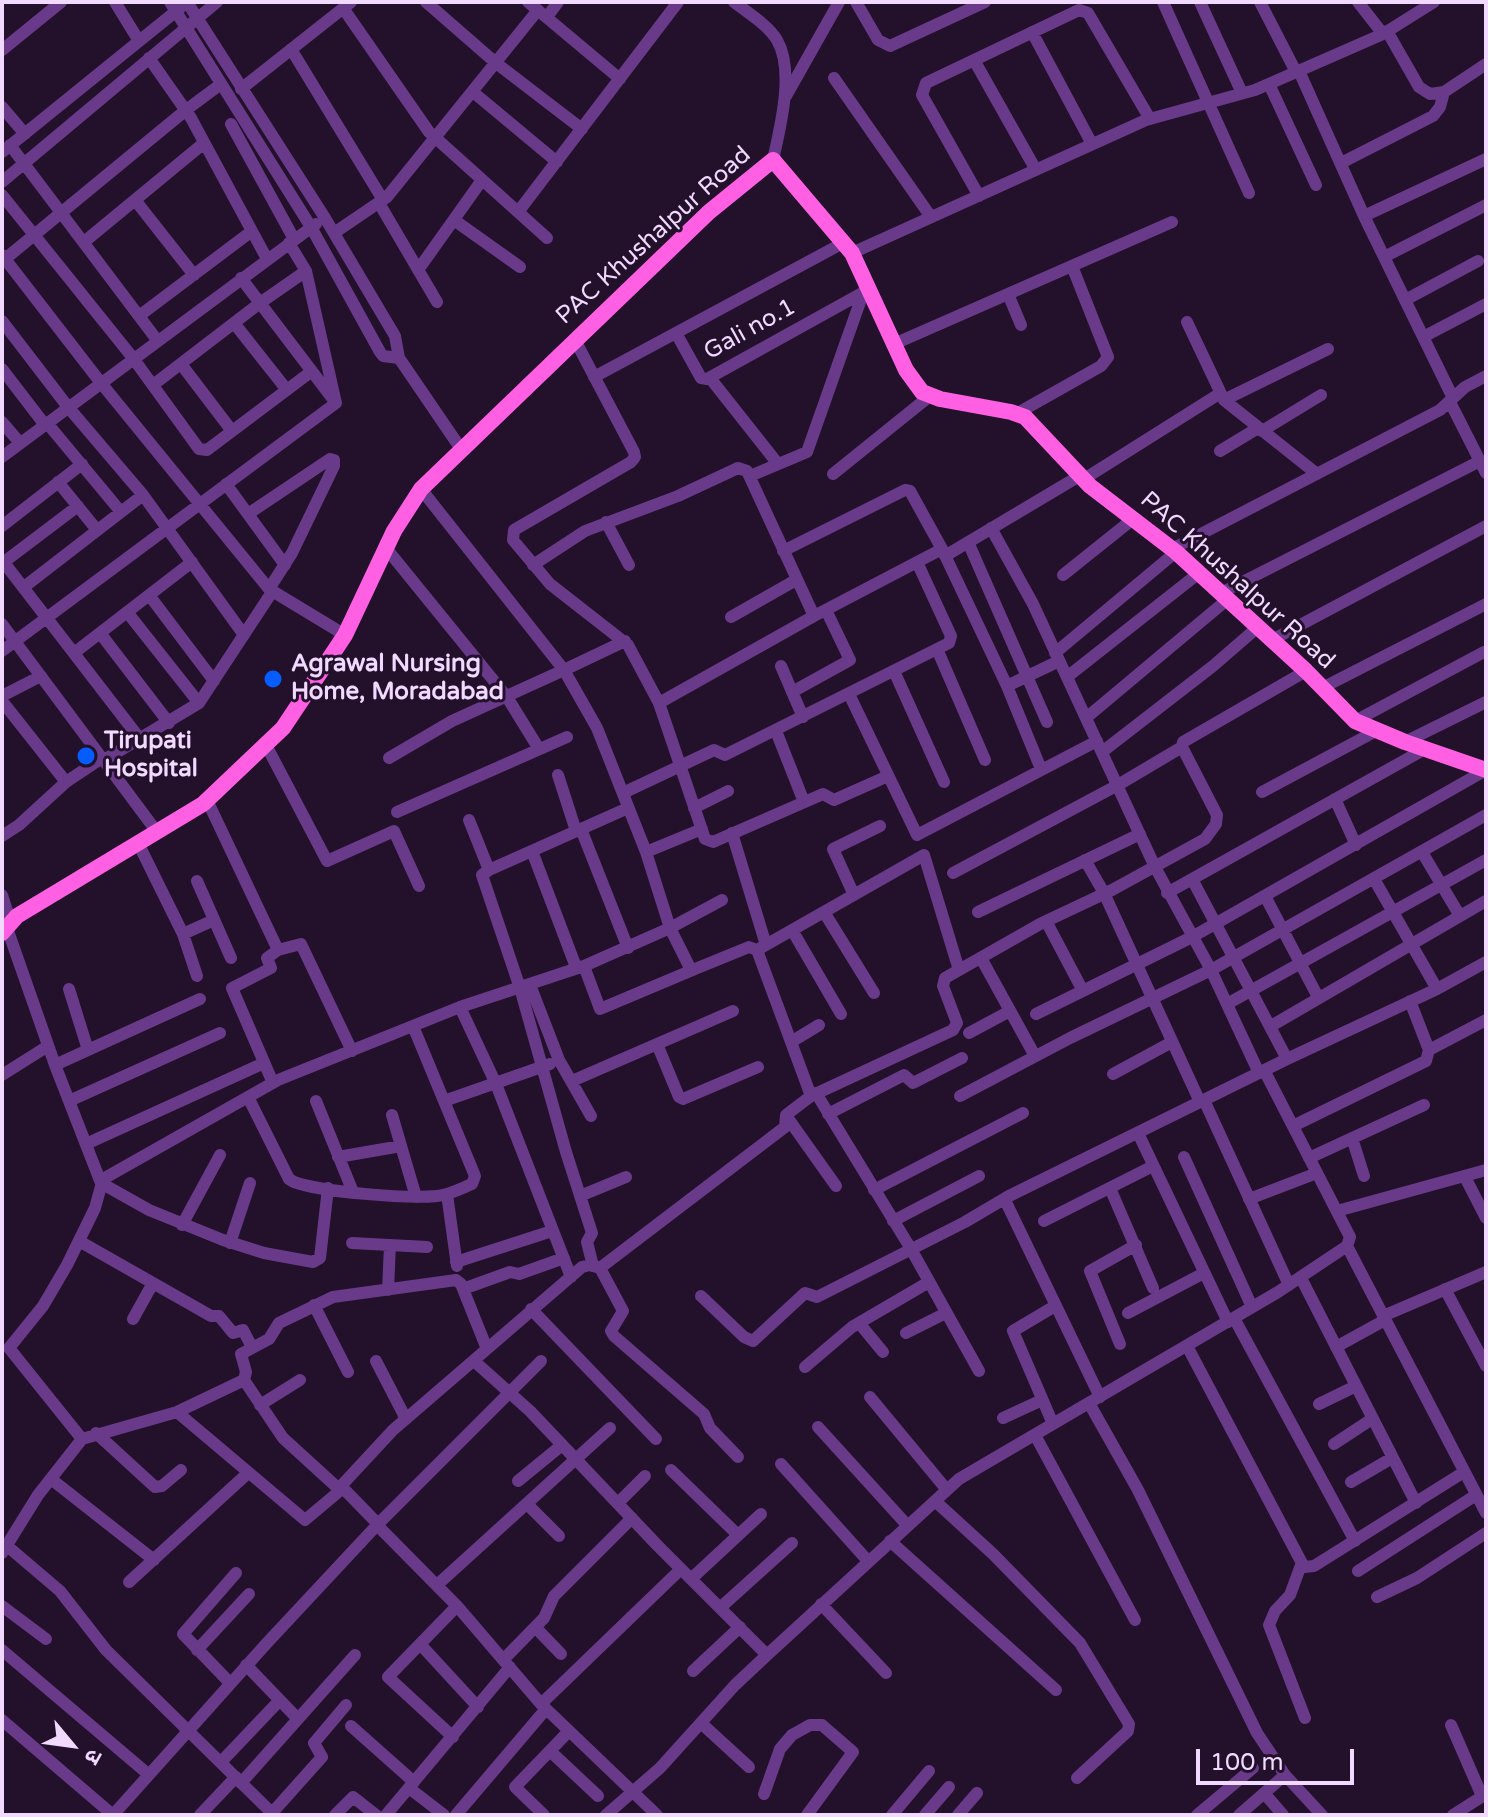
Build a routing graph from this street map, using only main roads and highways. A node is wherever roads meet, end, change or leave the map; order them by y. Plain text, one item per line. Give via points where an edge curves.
1 (1483, 766) edge
2 (7, 928) edge

1 - 2 main road, PAC Khushalpur Road via 1355,721 1174,550 1082,477 1025,417 922,392 906,370 847,248 773,160 709,212 421,489 345,635 283,728 207,800 17,916

